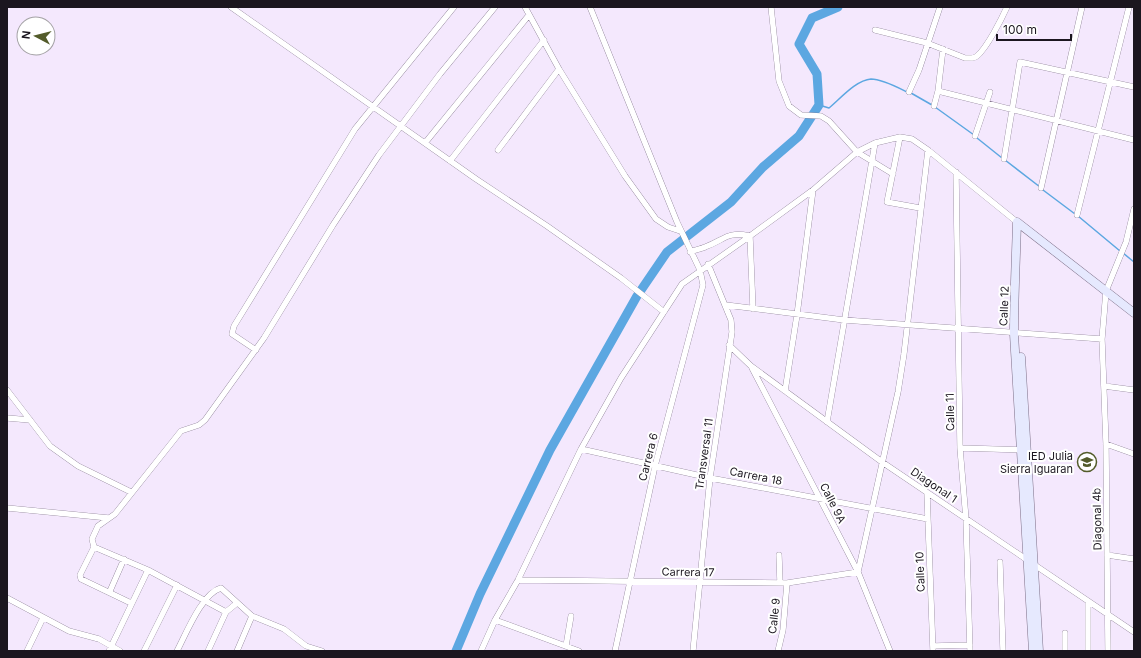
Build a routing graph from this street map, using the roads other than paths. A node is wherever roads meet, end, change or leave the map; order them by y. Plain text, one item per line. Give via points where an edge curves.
1 (231, 7) edge
2 (454, 7) edge
3 (495, 7) edge
4 (524, 7) edge
5 (590, 7) edge
6 (771, 7) edge
7 (940, 7) edge
8 (1007, 7) edge
9 (1082, 7) edge
10 (1129, 7) edge
11 (529, 15) junction
12 (874, 30) dead end
13 (544, 40) junction
14 (927, 43) junction
15 (943, 49) junction
16 (560, 69) junction
17 (1068, 72) junction
18 (1111, 81) junction
19 (1134, 86) edge
20 (909, 92) dead end
21 (938, 92) junction
22 (990, 92) dead end
23 (987, 104) junction
24 (373, 105) junction
25 (934, 106) dead end
26 (1013, 110) junction
27 (1057, 121) junction
28 (400, 125) junction
29 (1098, 131) junction
30 (975, 136) dead end
31 (900, 137) junction
32 (1134, 140) edge
33 (425, 143) junction
34 (875, 143) junction
35 (498, 150) dead end
36 (928, 150) junction
37 (857, 152) junction
38 (1004, 159) dead end
39 (450, 161) junction
40 (872, 162) junction
41 (956, 172) junction
42 (893, 174) junction
43 (1041, 188) dead end
44 (813, 190) junction
45 (920, 208) junction
46 (1134, 209) edge
47 (1077, 215) dead end
48 (1133, 221) edge
49 (1017, 222) junction
50 (680, 231) junction
51 (750, 236) junction
52 (690, 252) junction
53 (708, 264) junction
54 (700, 270) junction
55 (1106, 291) junction
56 (726, 304) junction
57 (753, 309) junction
58 (664, 312) junction
59 (1134, 313) edge
60 (797, 315) junction
61 (844, 320) junction
62 (906, 325) junction
63 (958, 329) junction
64 (1017, 334) junction
65 (1102, 339) junction
66 (729, 346) junction
67 (256, 350) junction
68 (751, 366) junction
69 (1104, 386) junction
70 (7, 390) edge
71 (1134, 390) edge
72 (785, 391) junction
73 (7, 418) edge
74 (30, 420) junction
75 (827, 422) junction
76 (1106, 444) junction
77 (581, 448) junction
78 (960, 448) junction
79 (1024, 450) junction
80 (1134, 454) edge
81 (882, 462) junction
82 (655, 466) junction
83 (710, 478) junction
84 (131, 492) junction
85 (928, 492) junction
86 (820, 498) junction
87 (7, 508) edge
88 (872, 508) junction
89 (109, 518) junction
90 (928, 519) junction
91 (966, 519) junction
92 (94, 547) junction
93 (780, 555) dead end
94 (1107, 555) junction
95 (1026, 558) junction
96 (124, 559) junction
97 (1134, 559) edge
98 (1000, 562) dead end
99 (1034, 564) junction
100 (148, 570) junction
101 (858, 572) junction
102 (518, 580) junction
103 (630, 581) junction
104 (700, 582) junction
105 (784, 583) junction
106 (177, 585) junction
107 (110, 592) junction
108 (7, 598) edge
109 (204, 601) junction
110 (1088, 601) junction
111 (131, 603) junction
112 (237, 603) junction
113 (226, 612) junction
114 (1107, 612) junction
115 (252, 616) junction
116 (571, 616) dead end
117 (43, 618) junction
118 (495, 620) junction
119 (1134, 632) edge
120 (1065, 633) dead end
121 (306, 646) junction
122 (566, 646) junction
123 (110, 648) edge
124 (933, 648) edge
125 (970, 648) edge
126 (27, 651) edge
127 (120, 651) edge
128 (144, 651) edge
129 (177, 651) edge
130 (208, 651) edge
131 (237, 651) edge
132 (302, 651) edge
133 (322, 651) edge
134 (481, 651) edge
135 (579, 651) edge
136 (615, 651) edge
137 (693, 651) edge
138 (778, 651) edge
139 (890, 651) edge
140 (1003, 651) edge
141 (1033, 651) edge
142 (1039, 651) edge
143 (1065, 651) edge
144 (1088, 651) edge
145 (1108, 651) edge

1 - 24 street
2 - 24 street
3 - 28 street
4 - 11 street
5 - 50 street
6 - 37 street via 779,81 789,106 801,115 821,116 829,121
7 - 14 street
8 - 15 street via 976,57 965,58
9 - 17 street
10 - 18 street
11 - 13 street
11 - 33 street
12 - 14 street
13 - 16 street
13 - 39 street
14 - 15 street
14 - 20 street
15 - 21 street
16 - 35 street
16 - 50 street via 625,176 656,219
17 - 18 street
17 - 26 street via 1020,62
17 - 27 street
18 - 19 street
18 - 29 street
21 - 23 street
21 - 25 street
22 - 23 street
23 - 26 street
23 - 30 street
24 - 28 street
24 - 67 street via 355,129 234,326 232,334
26 - 27 street
26 - 38 street
27 - 29 street
27 - 43 street
28 - 33 street
28 - 67 street
29 - 32 street
29 - 47 street
31 - 34 street
31 - 36 street via 912,140
31 - 42 street
33 - 39 street
34 - 37 street
34 - 40 street
36 - 41 street
36 - 45 street
37 - 40 street
37 - 44 street
39 - 58 street via 621,278
40 - 42 street
40 - 61 street
41 - 49 street
41 - 63 street, Calle 11
42 - 45 street via 887,202
44 - 51 street
44 - 60 street
45 - 62 street
46 - 48 street, Diagonal 4b
48 - 55 street, Diagonal 4b
49 - 55 street
49 - 64 street, Calle 12 via 1014,301
50 - 52 street
51 - 52 street via 725,236 706,247
51 - 53 street
51 - 57 street
52 - 54 street
53 - 54 street
53 - 56 street, Transversal 11
54 - 58 street via 682,284
54 - 82 street, Carrera 6 via 703,285
55 - 59 street
55 - 65 street, Diagonal 4b
56 - 57 street
56 - 66 street, Transversal 11 via 732,326
57 - 60 street
58 - 77 street via 621,378
60 - 61 street
60 - 72 street
61 - 62 street
61 - 75 street
62 - 63 street
62 - 81 street via 898,392
63 - 64 street
63 - 78 street, Calle 11
64 - 65 street
64 - 79 street, Calle 12
65 - 69 street, Diagonal 4b
66 - 68 street, Diagonal 1
66 - 83 street, Transversal 11
67 - 84 street via 205,420 199,425 181,431
68 - 72 street, Diagonal 1
68 - 86 street, Calle 9A
69 - 71 street
69 - 76 street, Diagonal 4b
70 - 74 street
72 - 75 street, Diagonal 1
73 - 74 street
74 - 84 street via 50,446 78,466
75 - 81 street, Diagonal 1
76 - 80 street
76 - 94 street, Diagonal 4b
77 - 82 street, Carrera 18
77 - 102 street
78 - 79 street
78 - 91 street, Calle 11
79 - 95 street, Calle 12
79 - 99 street, Calle 12
81 - 85 street, Diagonal 1
81 - 88 street
82 - 83 street, Carrera 18
82 - 103 street, Carrera 6
83 - 86 street, Carrera 18
83 - 104 street, Transversal 11
84 - 89 street via 116,514
85 - 90 street, Calle 10
85 - 91 street, Diagonal 1
86 - 88 street, Carrera 18
86 - 101 street, Calle 9A
87 - 89 street
88 - 90 street, Carrera 18
88 - 101 street
89 - 92 street via 98,526 92,539
90 - 124 street, Calle 10
91 - 95 street, Diagonal 1
91 - 125 street, Calle 11
92 - 96 street
92 - 107 street via 80,575 81,579
93 - 105 street, Calle 9
94 - 97 street
94 - 114 street, Diagonal 4b
95 - 99 street, Diagonal 1
95 - 141 street, Calle 12
96 - 100 street
96 - 107 street
98 - 140 street
99 - 110 street, Diagonal 1
99 - 142 street, Calle 12
100 - 106 street
100 - 111 street
101 - 105 street, Carrera 17
101 - 139 street, Calle 9A
102 - 103 street, Carrera 17
102 - 118 street
103 - 104 street, Carrera 17
103 - 136 street, Carrera 6
104 - 105 street, Carrera 17
104 - 137 street, Transversal 11
105 - 138 street, Calle 9 via 784,630
106 - 109 street
106 - 128 street
107 - 111 street
108 - 117 street
109 - 112 street via 216,589 221,588
109 - 113 street
109 - 129 street
110 - 114 street, Diagonal 1
110 - 144 street
111 - 123 street
112 - 113 street
112 - 115 street
113 - 130 street
114 - 119 street, Diagonal 1
114 - 145 street, Diagonal 4b
115 - 121 street via 284,629
115 - 131 street
116 - 122 street
117 - 123 street via 69,631 99,639
117 - 126 street
118 - 122 street
118 - 134 street
120 - 143 street
121 - 132 street
121 - 133 street
122 - 135 street
123 - 127 street
124 - 125 street

